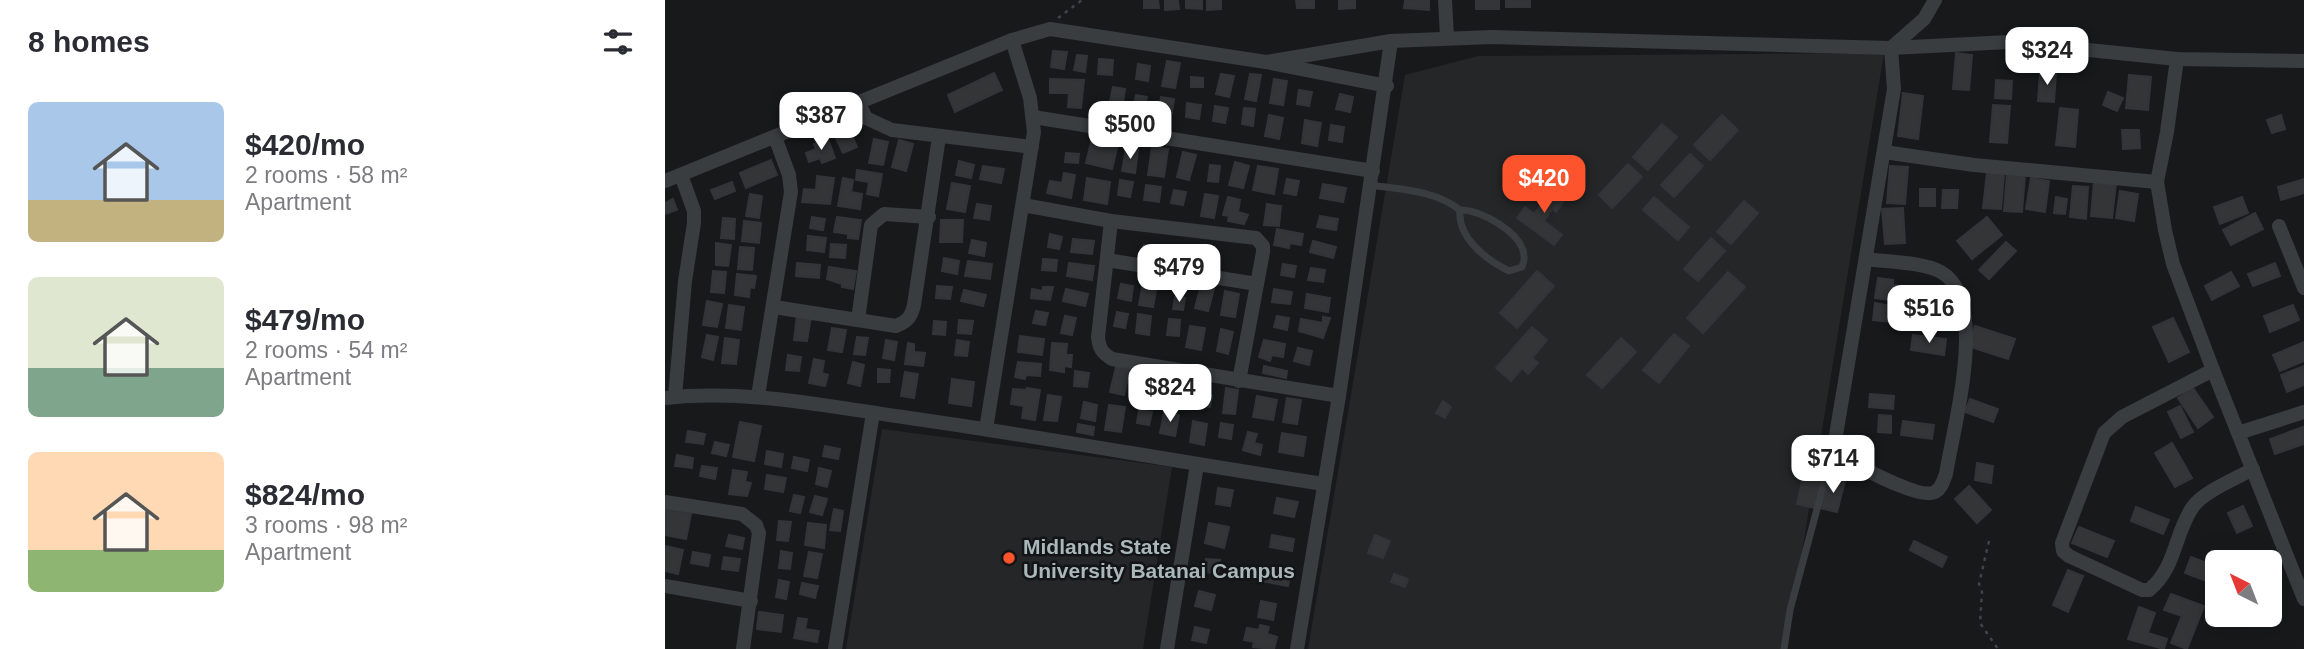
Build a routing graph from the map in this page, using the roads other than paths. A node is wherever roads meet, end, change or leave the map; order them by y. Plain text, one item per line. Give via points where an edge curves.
1 (1445, 0) edge
2 (1935, 0) edge
3 (1447, 37) junction
4 (1012, 40) junction
5 (1391, 41) junction
6 (1891, 48) junction
7 (2177, 59) junction
8 (2304, 61) edge
9 (1266, 62) junction
10 (1387, 86) junction
11 (858, 102) junction
12 (1033, 117) junction
13 (775, 137) junction
14 (939, 137) junction
15 (1032, 147) junction
16 (1884, 152) junction
17 (681, 175) junction
18 (1372, 178) junction
19 (665, 181) edge
20 (2157, 182) junction
21 (1023, 205) junction
22 (1460, 210) junction
23 (929, 217) junction
24 (1111, 221) junction
25 (2279, 226) dead end
26 (1866, 259) junction
27 (1107, 260) junction
28 (1257, 284) junction
29 (2304, 288) edge
30 (774, 307) junction
31 (858, 320) junction
32 (2213, 370) junction
33 (1239, 381) junction
34 (758, 396) junction
35 (1339, 396) junction
36 (670, 397) edge
37 (2304, 412) edge
38 (873, 413) junction
39 (986, 429) junction
40 (2238, 433) junction
41 (1833, 453) junction
42 (1196, 465) junction
43 (2253, 470) junction
44 (1324, 484) junction
45 (665, 502) edge
46 (665, 586) edge
47 (2304, 599) edge
48 (751, 601) junction
49 (743, 649) edge
50 (835, 649) edge
51 (1167, 649) edge
52 (1297, 649) edge
53 (1784, 649) edge

1 - 3 street
2 - 6 street via 1924,19
3 - 5 street
3 - 6 street
4 - 9 street via 1050,29
4 - 11 street
4 - 12 street
5 - 9 street
5 - 10 street
6 - 7 street via 2009,42
6 - 16 street via 1894,89
7 - 8 street
7 - 20 street
9 - 10 street
10 - 18 street
11 - 13 street
11 - 14 street via 866,118 877,125
12 - 15 street
12 - 18 street
13 - 17 street
13 - 30 street via 791,192
14 - 15 street
14 - 23 street
15 - 21 street
16 - 20 street
16 - 26 street
17 - 19 street
17 - 36 street via 694,223
18 - 22 lane via 1447,200
18 - 35 street
20 - 32 street via 2173,264
21 - 24 street
21 - 39 street
22 - 22 lane via 1486,214 1503,227 1520,244 1525,256 1521,267 1509,271 1480,251 1464,232
23 - 31 street via 884,214 871,225
23 - 31 street via 912,316 896,326
24 - 27 street
24 - 28 street via 1256,238 1263,246
25 - 29 street
26 - 41 street
26 - 41 street via 1938,271 1948,277 1961,297 1966,344 1946,474 1933,494 1923,494
27 - 28 street
27 - 33 street via 1098,337 1105,354 1112,359
28 - 33 street
30 - 31 street
30 - 34 street
32 - 40 street
32 - 43 street via 2122,417 2104,433 2062,543 2063,551 2149,590 2167,570 2192,508 2204,496
33 - 35 street
34 - 36 street
34 - 38 street
35 - 44 street
37 - 40 street
38 - 39 street
38 - 50 street
39 - 42 street
40 - 43 street
41 - 53 lane via 1790,610
42 - 44 street
42 - 51 street
43 - 47 street
44 - 52 street
45 - 48 street via 742,514 757,525
46 - 48 street
48 - 49 street

